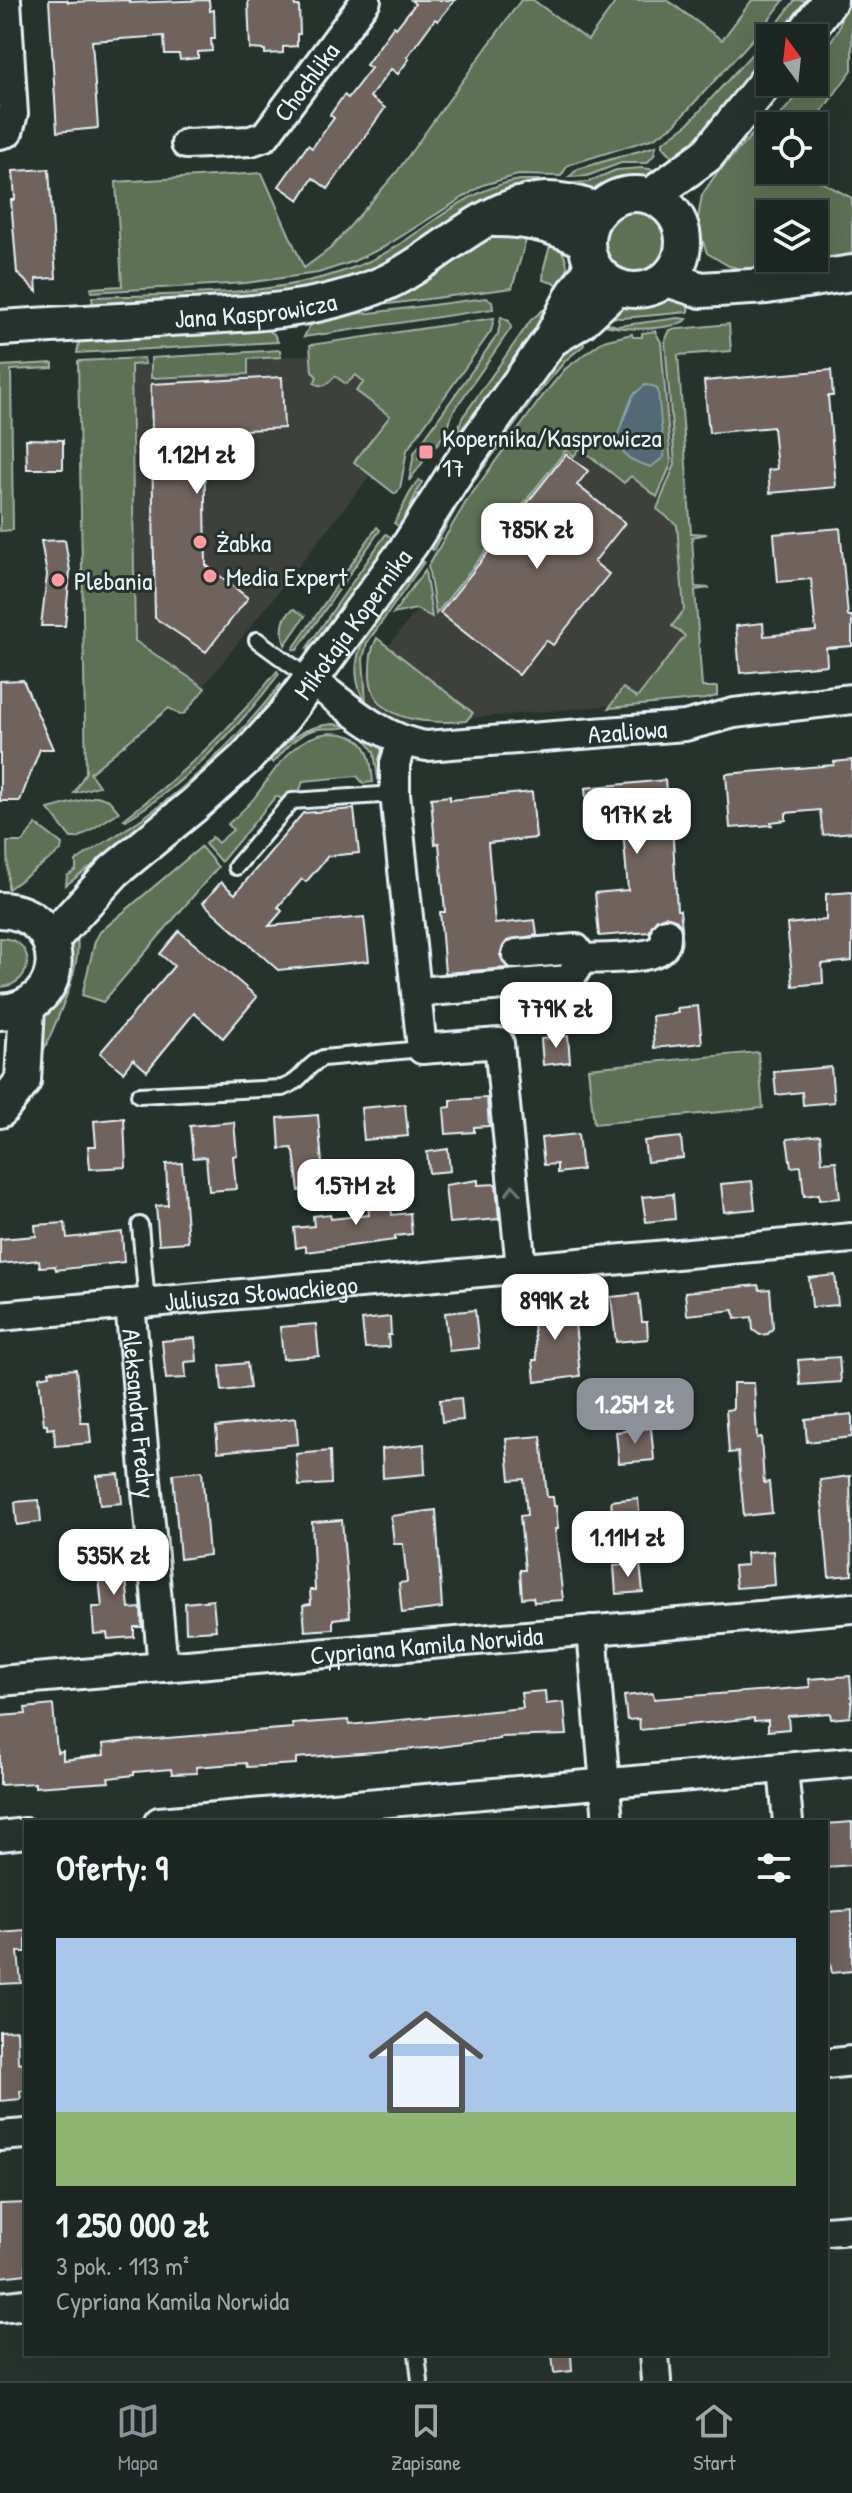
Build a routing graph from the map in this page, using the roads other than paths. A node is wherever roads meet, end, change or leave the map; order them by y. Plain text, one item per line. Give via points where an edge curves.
1 (6, 0) edge
2 (366, 0) edge
3 (830, 0) edge
4 (812, 24) edge
5 (756, 94) edge
6 (0, 134) edge
7 (186, 144) dead end
8 (664, 206) junction
9 (599, 210) junction
10 (491, 218) junction
11 (599, 265) junction
12 (674, 266) junction
13 (852, 273) edge
14 (0, 328) edge
15 (257, 640) dead end
16 (311, 680) junction
17 (852, 699) edge
18 (402, 742) junction
19 (395, 794) junction
20 (236, 867) dead end
21 (26, 922) edge
22 (666, 933) dead end
23 (517, 954) dead end
24 (582, 959) junction
25 (417, 992) junction
26 (14, 1009) edge
27 (422, 1049) junction
28 (139, 1095) dead end
29 (0, 1110) edge
30 (140, 1225) dead end
31 (852, 1238) edge
32 (521, 1268) junction
33 (139, 1303) junction
34 (0, 1316) edge
35 (852, 1608) edge
36 (592, 1630) junction
37 (163, 1667) junction
38 (0, 1681) edge
39 (852, 1762) edge
40 (783, 1768) junction
41 (605, 1783) junction
42 (376, 1813) edge
43 (207, 1820) edge
44 (608, 1820) edge
45 (788, 1820) edge
46 (24, 1833) edge
47 (0, 1836) edge
48 (852, 2061) edge
49 (828, 2064) edge
50 (24, 2134) edge
51 (0, 2136) edge
52 (852, 2229) edge
53 (828, 2231) edge
54 (24, 2304) edge
55 (0, 2307) edge
56 (417, 2356) edge
57 (654, 2356) edge
58 (420, 2381) edge
59 (656, 2381) edge

1 - 6 street via 13,114 8,132
2 - 7 street, Chochlika via 265,136
3 - 4 street
5 - 8 street via 707,155 696,188
8 - 9 street via 637,193 610,200
8 - 12 street via 684,241
9 - 10 street, Jana Kasprowicza via 546,200 517,204
9 - 11 street via 590,225
10 - 11 street via 539,224
10 - 14 street, Jana Kasprowicza via 390,280 287,311
11 - 12 street via 635,290 652,287
11 - 16 street, Mikołaja Kopernika via 574,294 551,339 411,543
12 - 13 street via 732,288
15 - 16 lane
16 - 18 street, Azaliowa
16 - 21 street, Mikołaja Kopernika via 246,758 194,805 114,871
17 - 18 street, Azaliowa via 734,713 685,726 443,746
18 - 19 street via 395,763
19 - 20 lane via 292,801
19 - 25 street
21 - 26 street via 54,956 53,971 39,998
22 - 24 street via 663,947 652,953
23 - 24 street via 576,949
24 - 25 street via 569,980
25 - 27 street
26 - 29 street via 23,1081
27 - 28 lane via 323,1058 295,1084 282,1088
32 -> 27 street via 499,1043
30 - 33 lane
31 - 32 street, Juliusza Słowackiego
32 - 33 street, Juliusza Słowackiego
33 - 34 street, Juliusza Słowackiego
33 - 37 street, Aleksandra Fredry
35 - 36 street, Cypriana Kamila Norwida
36 - 37 street, Cypriana Kamila Norwida
36 - 41 street
37 - 38 street, Cypriana Kamila Norwida
39 - 40 street
40 - 41 street
40 - 45 street
41 - 42 street
41 - 44 street
42 - 43 street
46 - 47 street
48 - 49 street
50 - 51 street
52 - 53 street
54 - 55 street
56 - 58 lane
57 - 59 street

